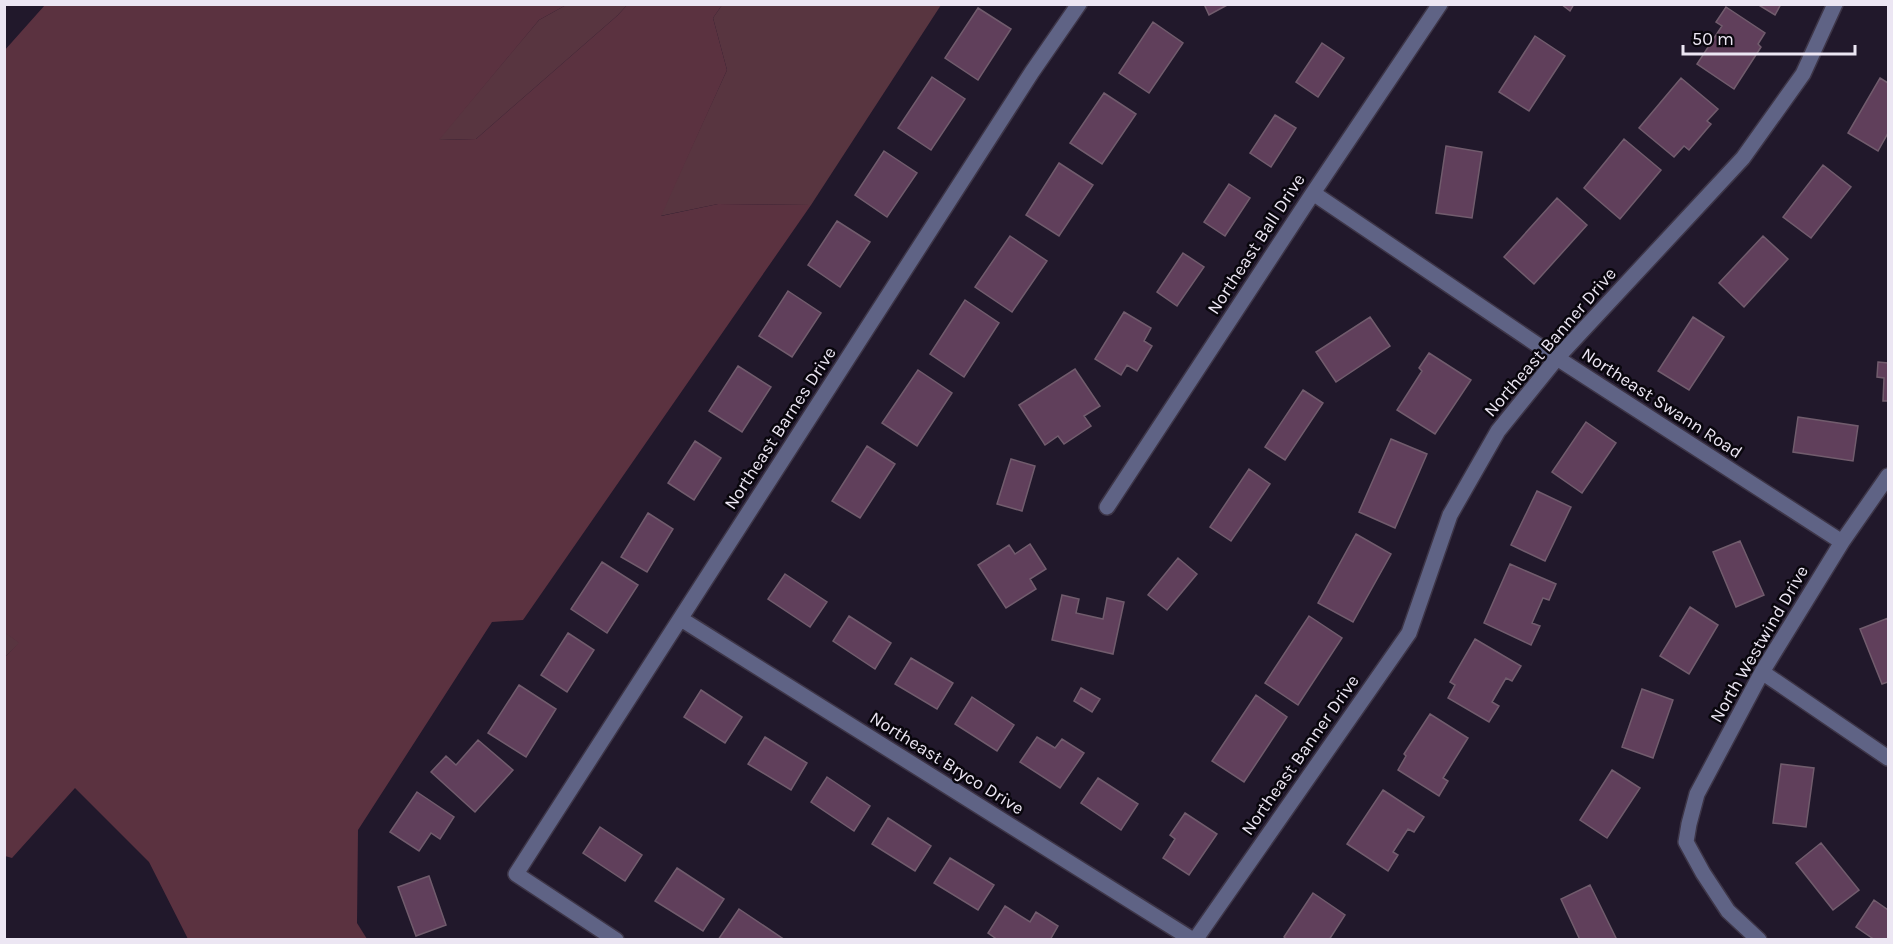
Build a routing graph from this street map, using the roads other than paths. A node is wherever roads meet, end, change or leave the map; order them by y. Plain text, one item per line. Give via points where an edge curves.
1 (1079, 4) edge
2 (1440, 4) edge
3 (1835, 4) edge
4 (1313, 193) junction
5 (1557, 358) junction
6 (1888, 476) edge
7 (1107, 507) dead end
8 (1842, 542) junction
9 (681, 619) junction
10 (1762, 672) junction
11 (1888, 758) edge
12 (616, 939) edge
13 (1194, 939) edge
14 (1759, 939) edge

1 - 9 street, Northeast Barnes Drive
2 - 4 street, Northeast Ball Drive
3 - 5 street, Northeast Banner Drive via 1803,74 1743,158
4 - 5 street, Northeast Swann Road
4 - 7 street, Northeast Ball Drive
5 - 8 street, Northeast Swann Road
5 - 13 street, Northeast Banner Drive via 1498,431 1450,515 1408,633
6 - 8 street, North Westwind Drive
8 - 10 street, North Westwind Drive
9 - 12 street, Northeast Barnes Drive via 516,874
9 - 13 street, Northeast Bryco Drive
10 - 11 street
10 - 14 street, North Westwind Drive via 1697,794 1686,842 1728,911

